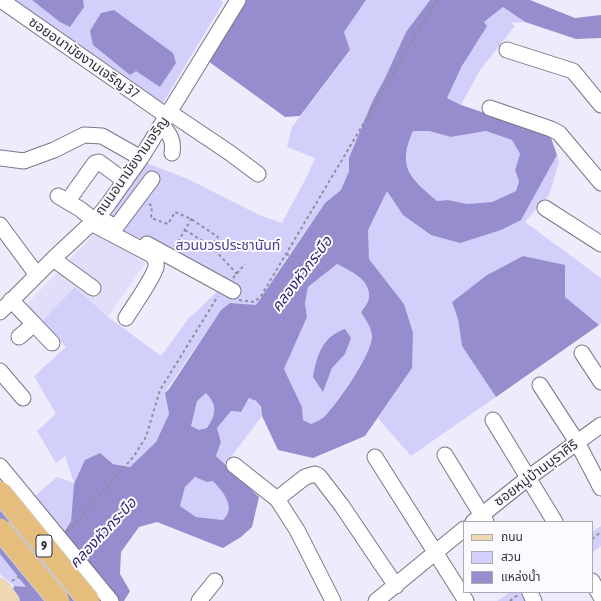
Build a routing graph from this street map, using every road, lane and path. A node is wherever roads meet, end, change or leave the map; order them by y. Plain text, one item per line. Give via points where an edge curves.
1 (238, 0) edge
2 (436, 0) edge
3 (2, 4) edge
4 (507, 50) dead end
5 (601, 105) edge
6 (490, 108) dead end
7 (165, 118) junction
8 (172, 153) dead end
9 (0, 158) edge
10 (141, 158) junction
11 (258, 174) dead end
12 (152, 179) dead end
13 (125, 181) junction
14 (601, 183) edge
15 (138, 198) junction
16 (545, 208) dead end
17 (193, 216) dead end
18 (191, 219) junction
19 (94, 220) junction
20 (0, 225) edge
21 (116, 227) junction
22 (185, 230) junction
23 (601, 244) edge
24 (211, 246) junction
25 (286, 254) junction
26 (169, 256) junction
27 (294, 257) dead end
28 (54, 258) junction
29 (237, 274) dead end
30 (37, 275) junction
31 (93, 288) dead end
32 (231, 295) junction
33 (4, 304) edge
34 (126, 318) dead end
35 (34, 324) junction
36 (19, 337) dead end
37 (52, 342) dead end
38 (582, 353) dead end
39 (0, 371) edge
40 (601, 382) edge
41 (540, 385) dead end
42 (23, 398) dead end
43 (493, 420) dead end
44 (601, 425) edge
45 (576, 442) junction
46 (445, 455) dead end
47 (375, 457) dead end
48 (234, 465) dead end
49 (0, 466) edge
50 (528, 478) junction
51 (601, 488) edge
52 (0, 492) edge
53 (277, 499) junction
54 (480, 520) edge
55 (553, 521) edge
56 (0, 529) edge
57 (463, 530) edge
58 (601, 532) edge
59 (64, 534) junction
60 (593, 538) edge
61 (435, 553) junction
62 (215, 581) dead end
63 (593, 583) edge
64 (0, 588) edge
65 (392, 593) edge
66 (529, 595) edge
67 (601, 597) edge
68 (10, 601) edge
69 (59, 601) edge
70 (89, 601) edge
71 (111, 601) edge
72 (199, 601) edge
73 (333, 601) edge
74 (376, 601) edge
75 (466, 601) edge
76 (510, 601) edge

1 - 7 street, ถนนอนามัยงามเจริญ
2 - 25 path
3 - 7 street, ซอยอนามัยงามเจริญ 37
4 - 5 street via 573,71
6 - 14 street via 559,133
7 - 8 street via 172,140
7 - 10 street, ถนนอนามัยงามเจริญ
7 - 11 street, ซอยอนามัยงามเจริญ 37 via 230,153
9 - 10 street via 24,161 84,135 102,136
10 - 13 street, ถนนอนามัยงามเจริญ
12 - 15 street
13 - 19 street, ถนนอนามัยงามเจริญ
13 - 19 street via 99,162 95,163 65,195
15 - 18 path via 152,206 151,218 168,224 175,212
15 - 21 street
16 - 23 street
17 - 18 path
18 - 22 path
18 - 24 path via 218,237
19 - 21 street
19 - 28 street, ถนนอนามัยงามเจริญ
19 - 34 street via 152,255 156,260 153,274
20 - 30 street
21 - 26 street
22 - 24 path
22 - 26 path
24 - 29 path
25 - 27 path
25 - 32 path via 261,296 254,302 242,302
26 - 32 street
28 - 30 street, ถนนอนามัยงามเจริญ
28 - 31 street
30 - 33 street, ถนนอนามัยงามเจริญ
32 - 59 path via 218,296 160,390 146,437 134,456
33 - 35 street
35 - 36 street
35 - 37 street
38 - 40 street
39 - 42 street
41 - 45 street
43 - 50 street
44 - 45 street, ซอยหมู่บ้านบุราศิริ
45 - 50 street, ซอยหมู่บ้านบุราศิริ
45 - 51 street
46 - 54 street
47 - 61 street
48 - 53 street
49 - 59 street
50 - 54 street, ซอยหมู่บ้านบุราศิริ
50 - 55 street
52 - 70 highway, 9, bridge
53 - 65 street via 305,477 315,474 319,476 342,506
53 - 73 street via 297,530
56 - 69 highway, 9, bridge
57 - 61 street
58 - 60 path
59 - 71 street
61 - 65 street
61 - 75 street
62 - 72 street
63 - 67 street
64 - 68 main road
65 - 74 street
66 - 76 path

